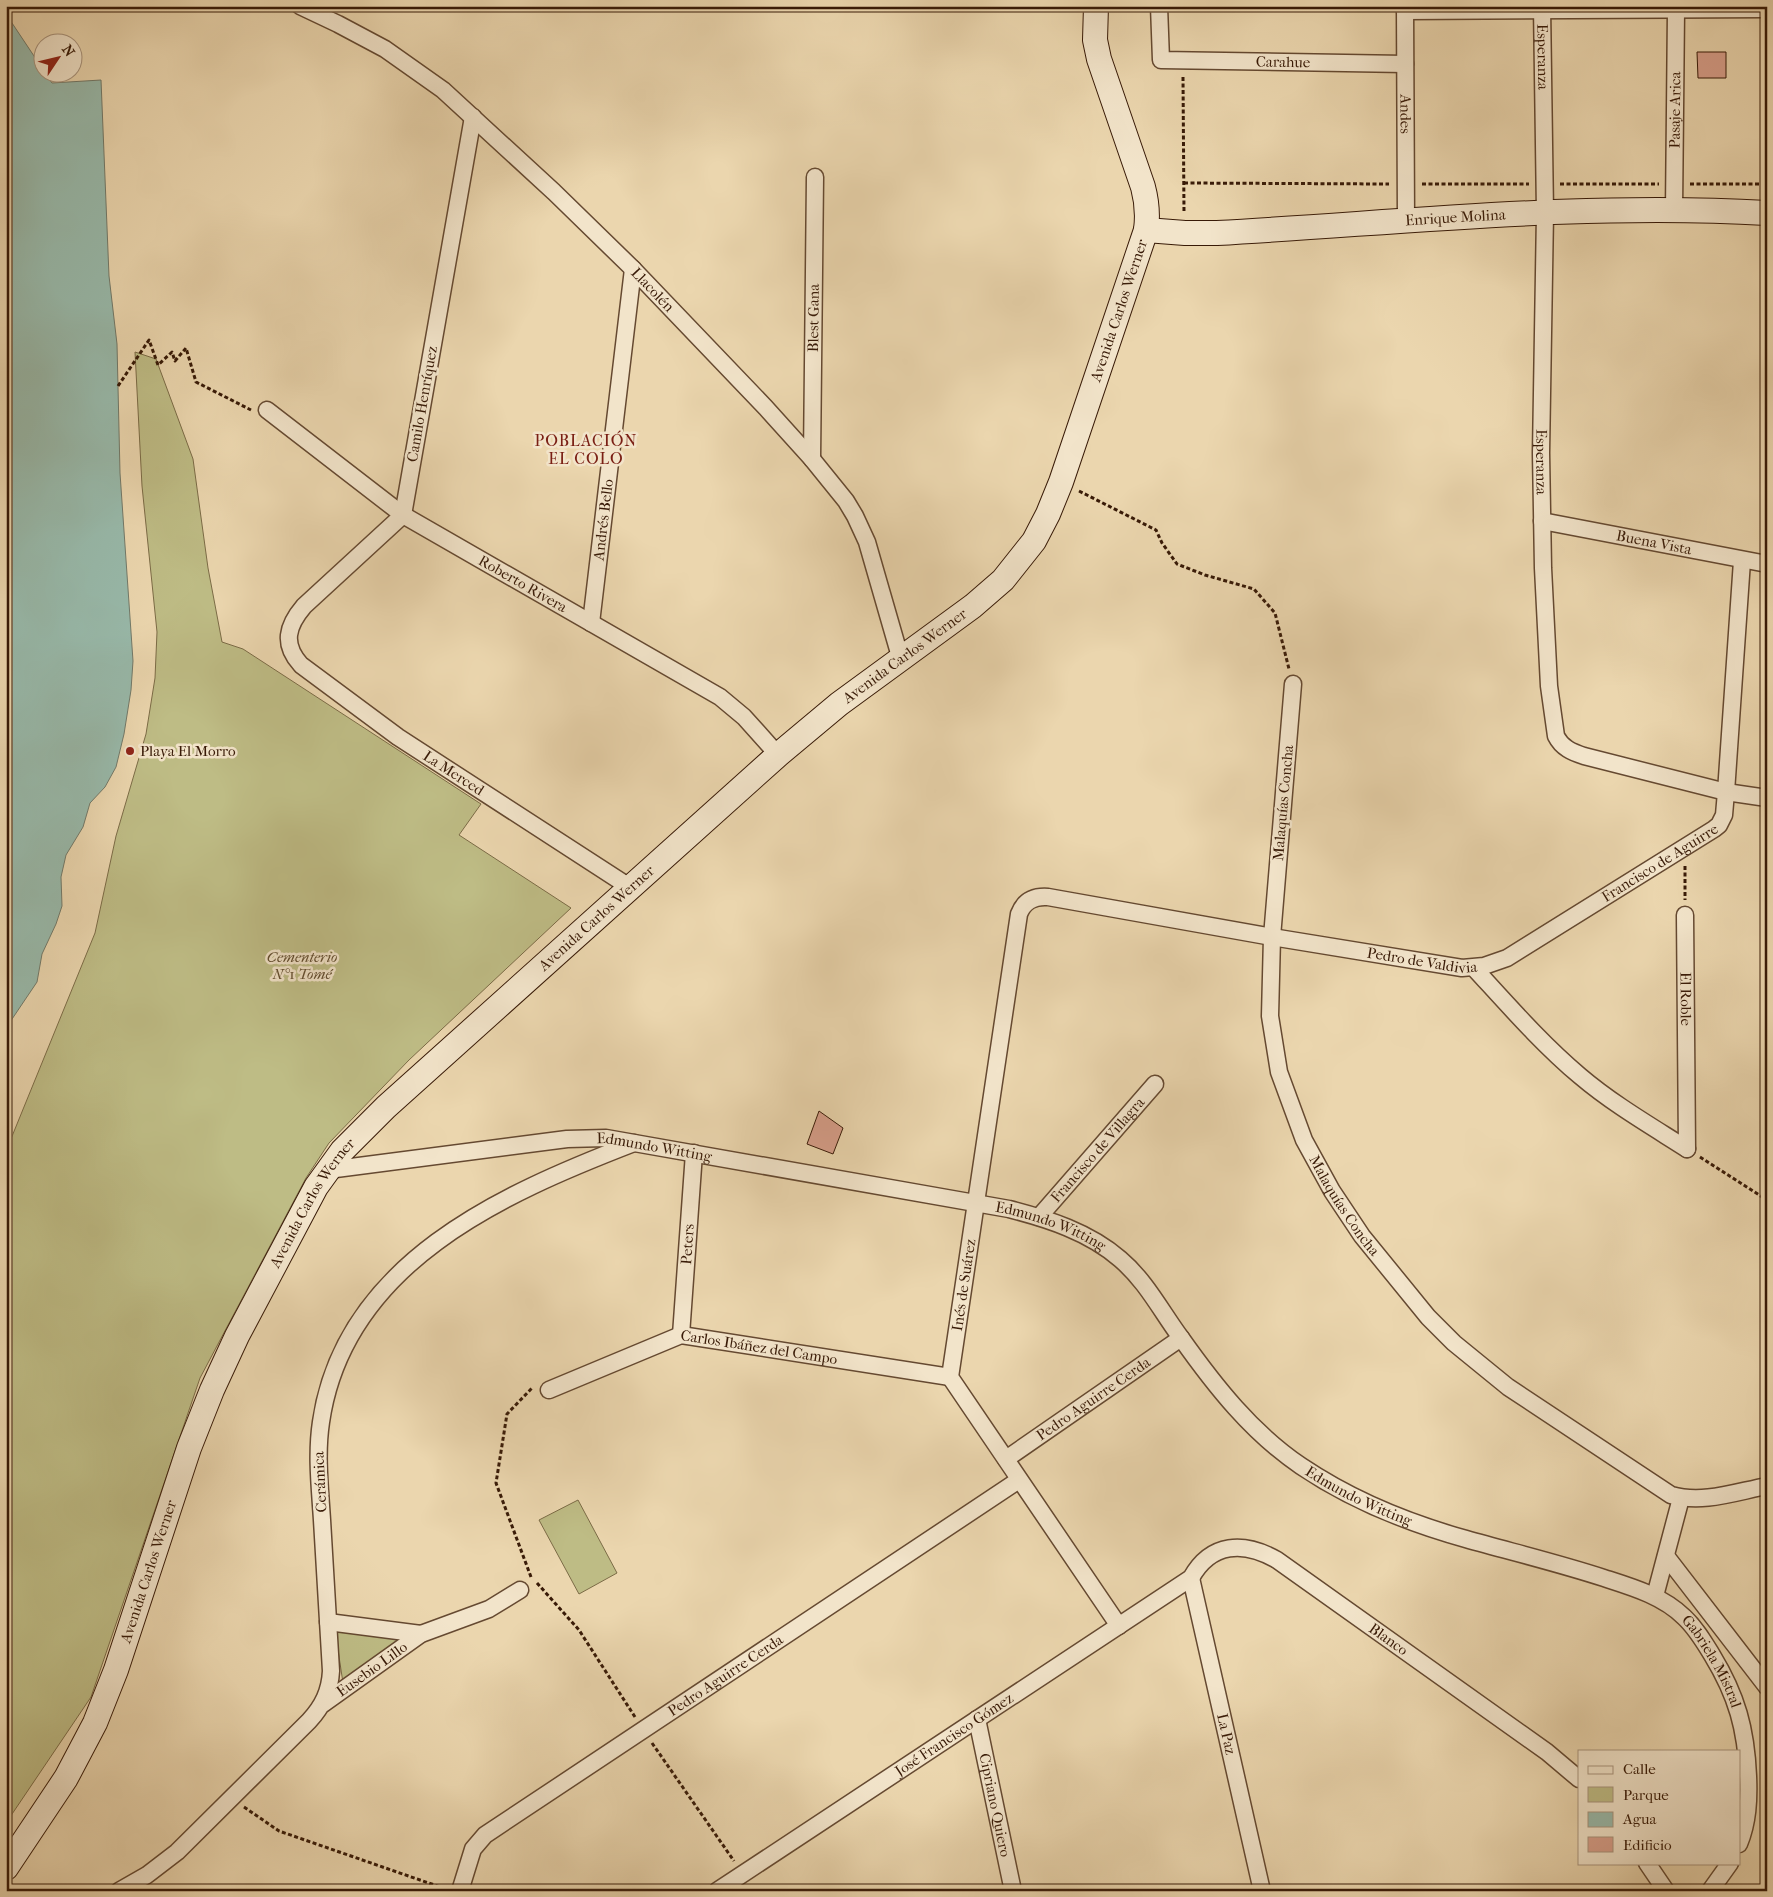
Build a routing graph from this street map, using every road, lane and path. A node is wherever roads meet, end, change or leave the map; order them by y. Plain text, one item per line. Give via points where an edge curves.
1 (300, 6) edge
2 (1096, 6) edge
3 (1159, 6) edge
4 (1542, 8) edge
5 (1405, 9) edge
6 (1767, 9) edge
7 (1676, 10) junction
8 (1183, 61) junction
9 (1405, 64) junction
10 (473, 117) junction
11 (815, 176) dead end
12 (1184, 184) junction
13 (1406, 184) junction
14 (1544, 184) junction
15 (1675, 184) junction
16 (1767, 184) edge
17 (1674, 210) junction
18 (1545, 212) junction
19 (1767, 213) edge
20 (1184, 216) dead end
21 (1406, 221) junction
22 (1146, 230) junction
23 (633, 269) junction
24 (118, 386) dead end
25 (267, 410) joint
26 (812, 459) junction
27 (1061, 482) junction
28 (403, 515) junction
29 (1542, 521) junction
30 (1742, 561) junction
31 (1767, 564) edge
32 (591, 623) junction
33 (901, 660) junction
34 (1293, 684) joint
35 (778, 755) junction
36 (1726, 792) junction
37 (1767, 798) edge
38 (1685, 847) junction
39 (630, 888) junction
40 (1030, 900) joint
41 (1685, 915) joint
42 (1272, 937) junction
43 (1474, 968) junction
44 (1155, 1084) dead end
45 (634, 1143) junction
46 (1687, 1149) junction
47 (694, 1153) junction
48 (328, 1170) junction
49 (1767, 1200) edge
50 (976, 1203) junction
51 (1038, 1217) junction
52 (682, 1334) junction
53 (1181, 1338) junction
54 (950, 1377) junction
55 (543, 1386) joint
56 (1006, 1459) junction
57 (1020, 1480) junction
58 (1767, 1486) edge
59 (1681, 1498) junction
60 (1666, 1556) junction
61 (1191, 1578) junction
62 (520, 1590) dead end
63 (1655, 1596) junction
64 (1701, 1600) junction
65 (1682, 1615) junction
66 (328, 1622) junction
67 (1119, 1626) junction
68 (420, 1634) junction
69 (1767, 1687) edge
70 (323, 1704) junction
71 (977, 1719) junction
72 (644, 1730) junction
73 (1578, 1778) edge
74 (232, 1798) junction
75 (1740, 1841) edge
76 (1648, 1864) edge
77 (1729, 1864) edge
78 (6, 1868) edge
79 (743, 1874) junction
80 (119, 1891) edge
81 (450, 1891) edge
82 (460, 1891) edge
83 (717, 1891) edge
84 (1013, 1891) edge
85 (1262, 1891) edge
86 (1666, 1891) edge
87 (1710, 1891) edge

1 - 10 street, Llacolén via 385,49 443,90
2 - 22 main road, Avenida Carlos Werner via 1098,59 1144,193 1148,212
3 - 8 street, Carahue via 1161,60
4 - 5 street
4 - 7 street
4 - 14 street, Esperanza
5 - 9 street, Andes
6 - 7 street
7 - 15 street, Pasaje Arica
8 - 9 street, Carahue
8 - 12 path
9 - 13 street, Andes
10 - 23 street, Llacolén
10 - 28 street, Camilo Henríquez
11 - 26 street, Blest Gana
12 - 13 path
12 - 20 path
13 - 14 path
13 - 21 street, Andes
14 - 15 path
14 - 18 street, Esperanza
15 - 16 path
15 - 17 street, Pasaje Arica
17 - 18 main road, Enrique Molina
17 - 19 main road, Enrique Molina
18 - 21 main road, Enrique Molina
18 - 29 street, Esperanza
21 - 22 main road, Enrique Molina via 1217,233
22 - 27 main road, Avenida Carlos Werner
23 - 26 street, Llacolén
23 - 32 street, Andrés Bello
24 - 25 path via 149,340 158,365 172,352 175,361 186,348 196,382 252,410
25 - 28 street, Roberto Rivera
26 - 33 street, Llacolén via 846,501 862,528
27 - 33 main road, Avenida Carlos Werner via 1034,541 1003,580 974,606
27 - 34 path via 1156,530 1178,564 1254,589 1275,613
28 - 32 street, Roberto Rivera
28 - 39 street, La Merced via 304,606 293,620 290,646 296,660 398,737
29 - 30 street, Buena Vista
29 - 36 street, Esperanza via 1550,693 1554,726 1560,743 1584,756
30 - 31 street, Buena Vista
30 - 36 street, Francisco de Aguirre
32 - 35 street, Roberto Rivera via 720,697 744,716
33 - 35 main road, Avenida Carlos Werner via 839,704
34 - 42 street, Malaquías Concha
35 - 39 main road, Avenida Carlos Werner
36 - 37 street
36 - 38 street, Francisco de Aguirre via 1724,815 1719,825
38 - 41 path
38 - 43 street, Francisco de Aguirre via 1519,951
39 - 48 main road, Avenida Carlos Werner via 386,1107
40 - 42 street, Pedro de Valdivia via 1048,897
40 - 50 street, Inés de Suárez via 1019,914
41 - 46 street, El Roble
42 - 43 street, Pedro de Valdivia
42 - 59 street, Malaquías Concha via 1270,1016 1279,1072 1294,1116 1316,1164 1358,1230 1428,1317 1480,1366 1661,1490
43 - 46 street, Pedro de Valdivia via 1581,1077 1622,1108
44 - 51 street, Francisco de Villagra
45 - 47 street, Edmundo Witting
45 - 48 street, Edmundo Witting via 581,1137
45 - 66 street, Cerámica via 500,1201 452,1230 392,1280 356,1327 330,1381 319,1439
46 - 49 path
47 - 50 street, Edmundo Witting
47 - 52 street, Peters
48 - 78 main road, Avenida Carlos Werner via 306,1205 212,1390 95,1723 66,1778
50 - 51 street, Edmundo Witting
50 - 54 street, Inés de Suárez
51 - 53 street, Edmundo Witting via 1091,1240 1118,1257 1144,1283
52 - 54 street, Carlos Ibáñez del Campo
52 - 55 street, Carlos Ibáñez del Campo
53 - 56 street, Pedro Aguirre Cerda
53 - 63 street, Edmundo Witting via 1226,1397 1264,1437 1301,1466 1350,1494 1442,1532 1536,1556
54 - 56 street
55 - 72 path via 507,1414 496,1483 530,1575 579,1630
56 - 57 street
57 - 67 street
57 - 72 street, Pedro Aguirre Cerda
58 - 59 street, Malaquías Concha via 1714,1497
59 - 60 street
60 - 63 street
60 - 64 street
61 - 67 street, José Francisco Gómez
61 - 73 street, Blanco via 1204,1560 1219,1551 1244,1548 1268,1554 1547,1752
61 - 85 street, La Paz
62 - 68 street, Eusebio Lillo via 477,1614
63 - 65 street, Gabriela Mistral
64 - 65 street
64 - 69 street
65 - 75 street, Gabriela Mistral via 1702,1637 1722,1671 1741,1717 1746,1739 1748,1795 1746,1823
66 - 68 street, Eusebio Lillo
66 - 70 street, Cerámica via 331,1671
67 - 71 street, José Francisco Gómez
68 - 70 street, Eusebio Lillo
70 - 74 street, Cerámica
71 - 79 street, José Francisco Gómez
71 - 84 street, Cipriano Quiero
72 - 79 path
72 - 82 street, Pedro Aguirre Cerda via 480,1839 470,1856
74 - 80 street, Cerámica via 162,1864
74 - 81 path via 279,1831
76 - 86 street
77 - 87 street
79 - 83 street, José Francisco Gómez

